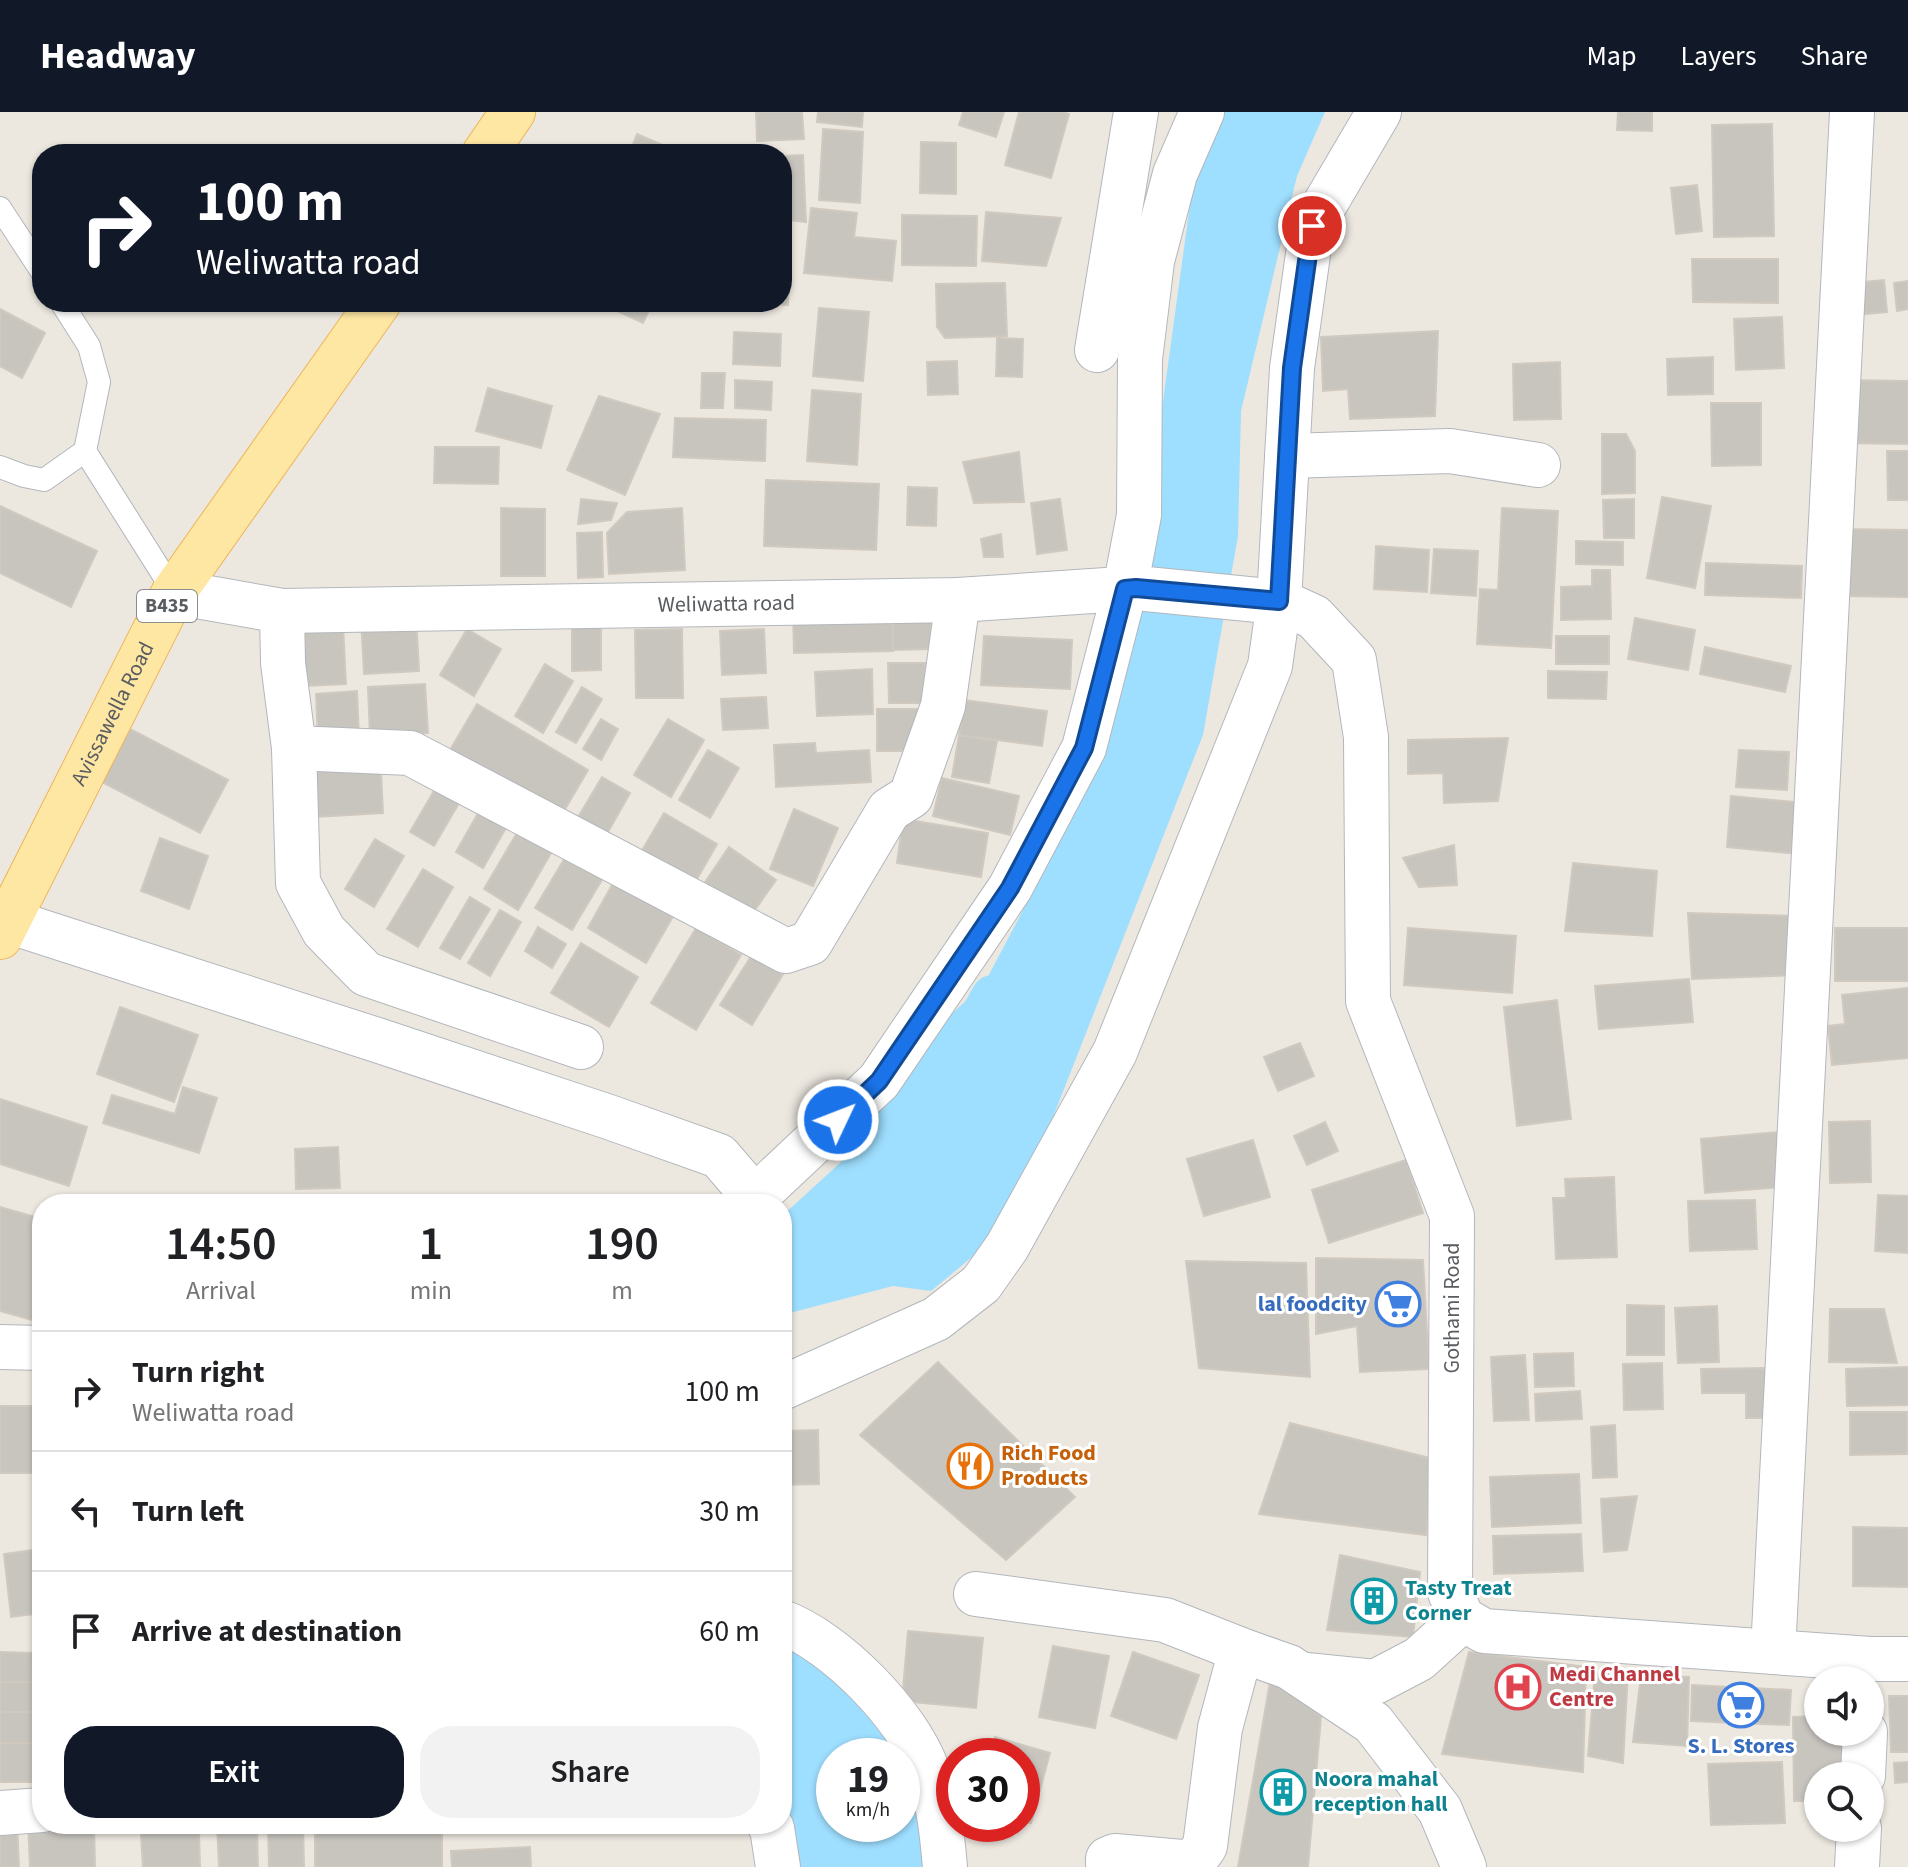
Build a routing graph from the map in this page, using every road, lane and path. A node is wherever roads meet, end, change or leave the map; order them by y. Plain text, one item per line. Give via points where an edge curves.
1 (513, 112) edge
2 (1136, 112) edge
3 (1202, 112) edge
4 (1379, 112) edge
5 (1852, 112) edge
6 (491, 144) edge
7 (0, 208) edge
8 (32, 257) edge
9 (67, 312) edge
10 (372, 312) edge
11 (1097, 350) dead end
12 (85, 451) junction
13 (1287, 456) junction
14 (1538, 465) dead end
15 (0, 467) edge
16 (1130, 589) junction
17 (174, 592) junction
18 (958, 600) junction
19 (1268, 601) junction
20 (282, 611) junction
21 (294, 748) junction
22 (4, 929) edge
23 (581, 1047) dead end
24 (747, 1194) edge
25 (759, 1194) edge
26 (0, 1347) edge
27 (32, 1348) edge
28 (792, 1384) edge
29 (976, 1594) dead end
30 (1463, 1619) junction
31 (792, 1626) edge
32 (1241, 1650) junction
33 (1773, 1652) junction
34 (1882, 1666) edge
35 (1301, 1674) junction
36 (32, 1811) edge
37 (0, 1813) edge
38 (773, 1834) edge
39 (1858, 1842) edge
40 (778, 1867) edge
41 (945, 1867) edge
42 (1108, 1867) edge
43 (1464, 1867) edge
44 (1857, 1867) edge

1 - 6 main road
2 - 11 street
3 - 16 street via 1175,174 1152,261 1140,359 1139,515
4 - 13 street via 1312,226 1292,368
5 - 33 street
7 - 8 lane
9 - 12 lane via 89,346 99,382
10 - 17 main road, Avissawella Road / B435
12 - 15 lane via 44,480
12 - 17 lane
13 - 14 street via 1450,451
13 - 19 street
16 - 18 street, Weliwatta road
16 - 19 street, Weliwatta road
16 - 25 street via 1084,748 1010,888 879,1081
17 - 20 street, Weliwatta road
17 - 22 main road, Avissawella Road / B435
18 - 20 street, Weliwatta road
18 - 21 street via 943,706 911,796 889,810 810,943 786,951 410,753
19 - 28 street via 1270,666 1115,1052 1007,1247 981,1284 936,1319
19 - 30 street, Gothami Road via 1314,617 1354,660 1366,737 1368,1001 1452,1216 1450,1593
20 - 21 street
21 - 23 street via 298,883 324,931 345,953 366,974
22 - 24 street via 377,1040 719,1156
26 - 27 street
29 - 32 street via 1165,1620
30 - 33 street via 1484,1631
30 - 35 street via 1419,1659 1375,1682
31 - 41 street via 856,1671 901,1720 926,1766 940,1809
32 - 35 street
32 - 42 street via 1220,1728 1205,1846 1193,1863 1115,1856 1108,1859
33 - 34 street
35 - 43 street via 1373,1723 1440,1810
36 - 37 street
38 - 40 street
39 - 44 street

